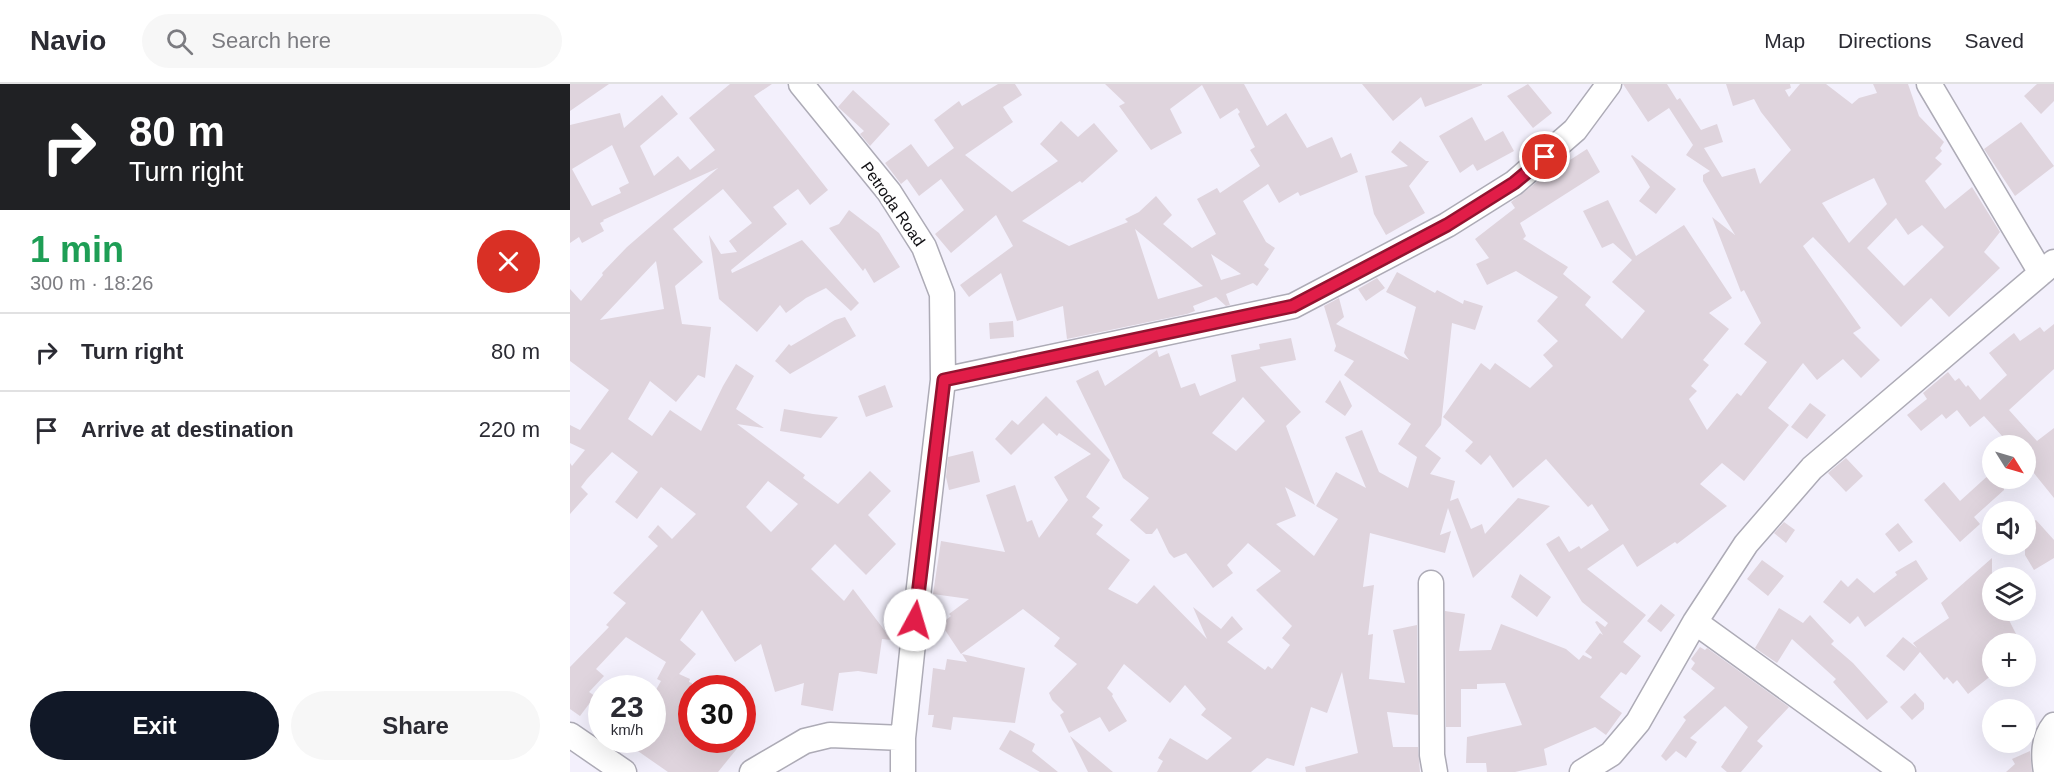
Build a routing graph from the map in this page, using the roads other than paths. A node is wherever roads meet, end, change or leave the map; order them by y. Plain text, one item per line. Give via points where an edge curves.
1 (801, 84) edge
2 (1609, 84) edge
3 (1929, 84) edge
4 (2048, 268) edge
5 (944, 380) junction
6 (1431, 583) dead end
7 (1695, 622) junction
8 (2054, 725) edge
9 (570, 735) edge
10 (903, 738) junction
11 (624, 772) edge
12 (752, 772) edge
13 (903, 772) edge
14 (1435, 772) edge
15 (1582, 772) edge
16 (1903, 772) edge
17 (2046, 772) edge

1 - 5 street, Petroda Road via 888,192 924,247 942,294
2 - 5 street via 1575,130 1514,183 1447,225 1293,306
3 - 4 street
4 - 7 street via 1812,468 1746,544
5 - 10 street, Petroda Road
6 - 14 street
7 - 15 street via 1638,722 1611,754
7 - 16 street
8 - 17 street via 2046,735
9 - 11 street
10 - 12 street via 830,735 805,741
10 - 13 street, Petroda Road

